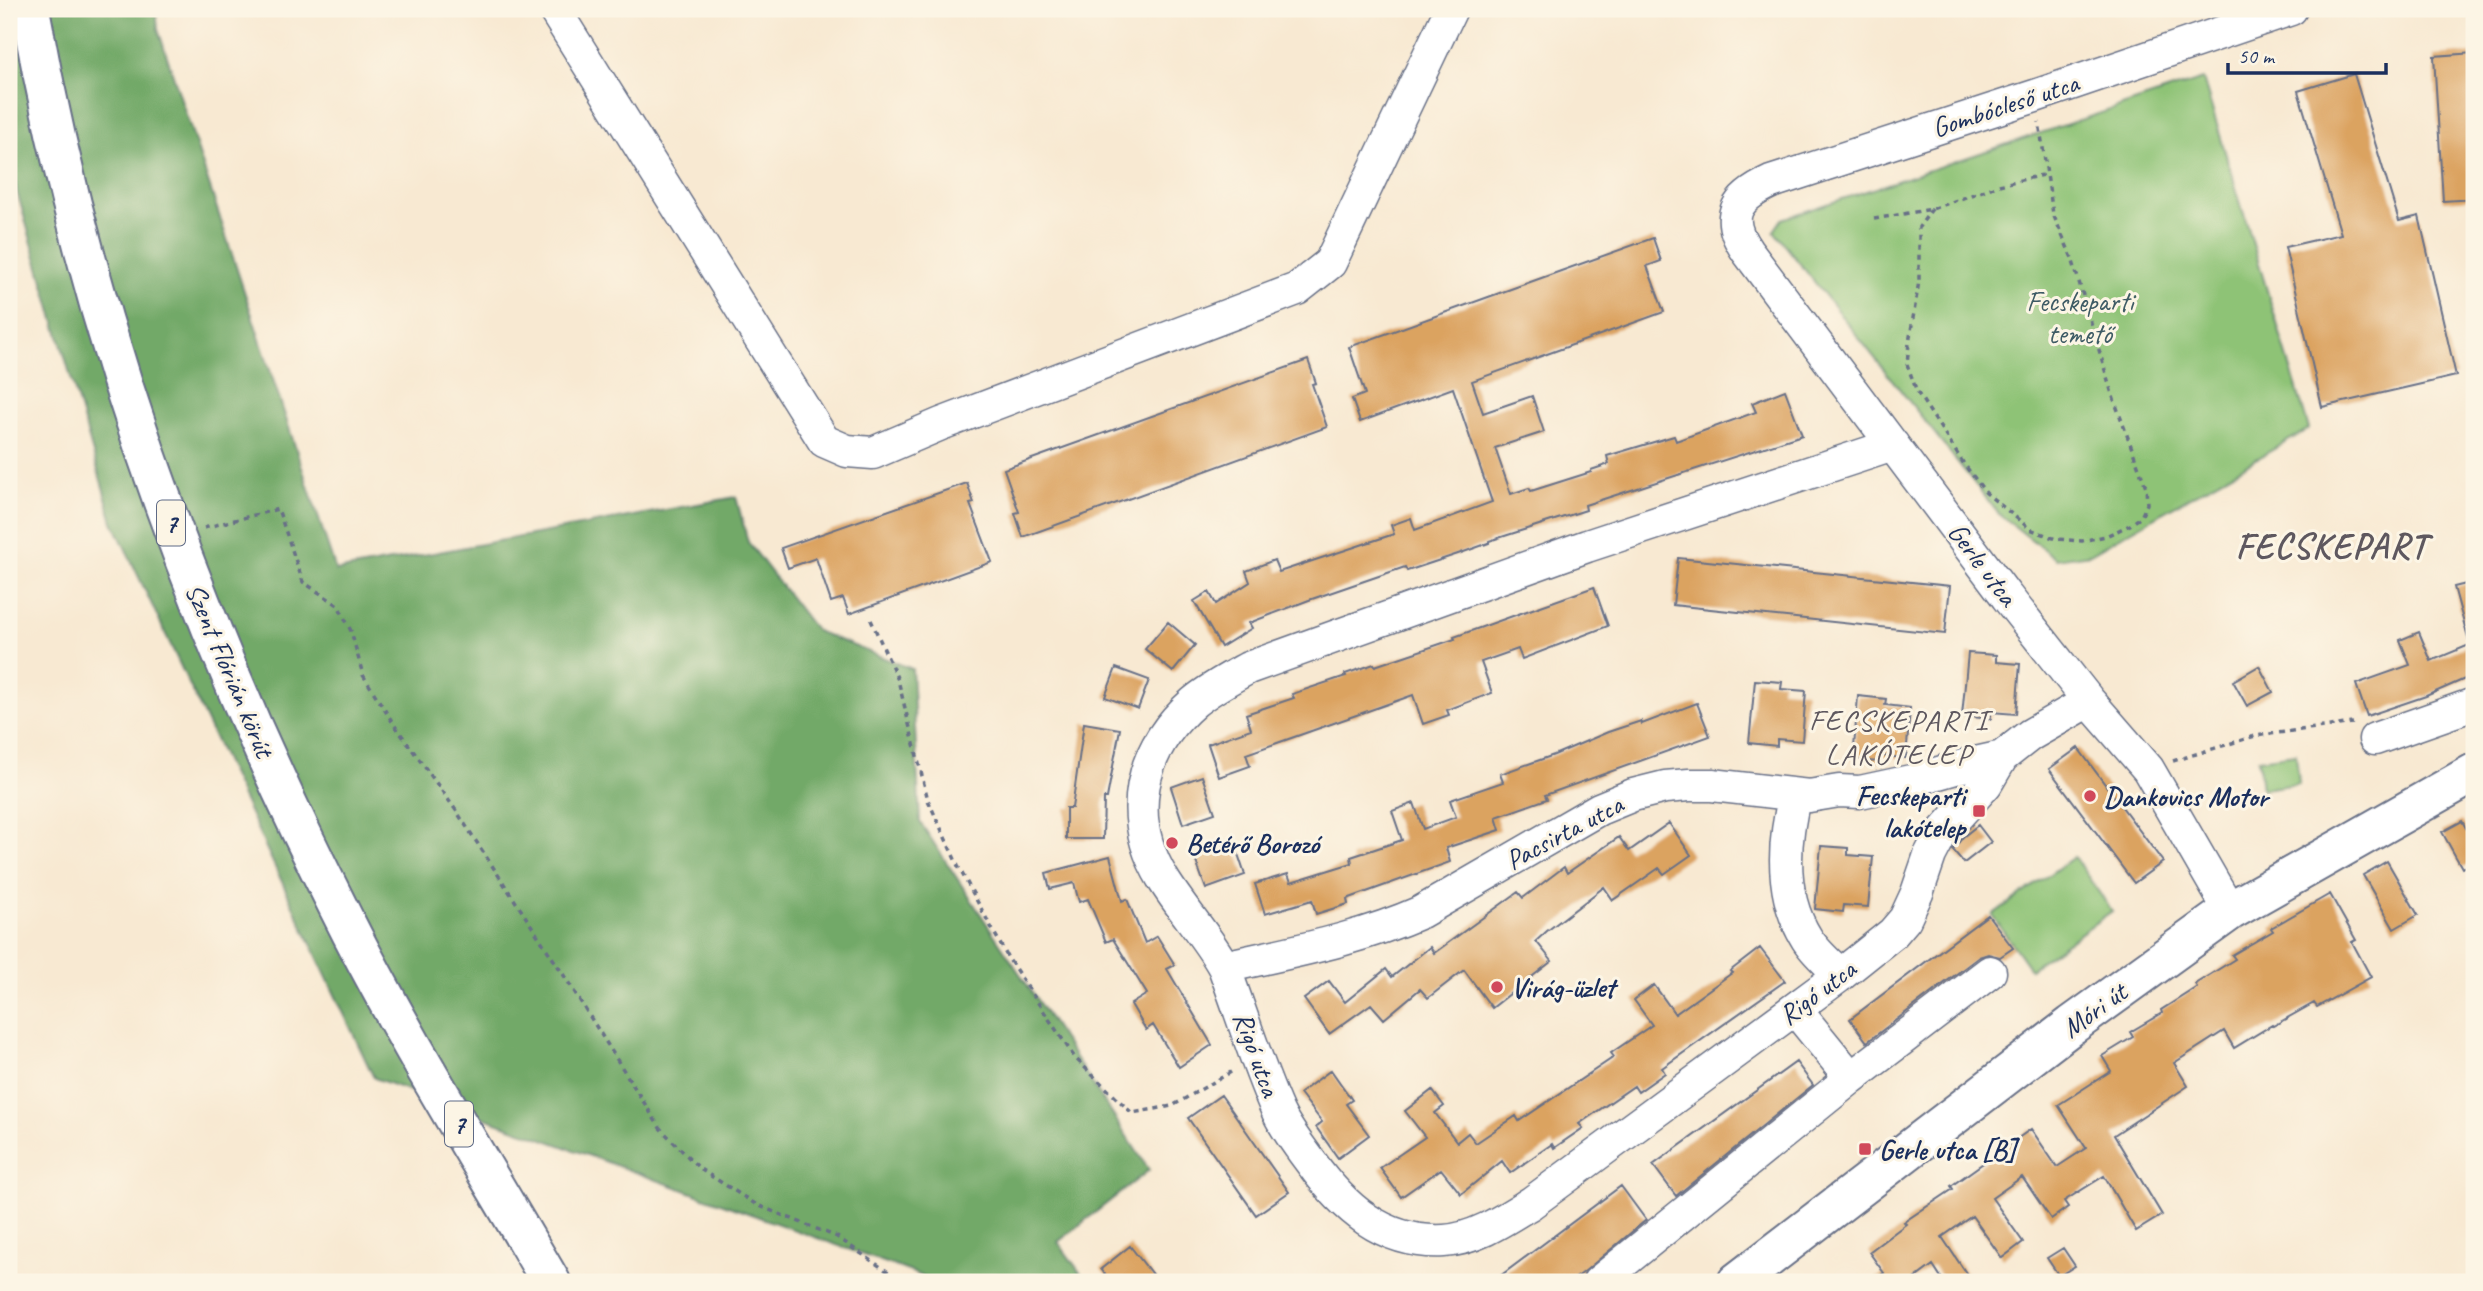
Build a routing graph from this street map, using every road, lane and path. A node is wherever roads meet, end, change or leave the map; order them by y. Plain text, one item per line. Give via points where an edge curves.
1 (30, 9) edge
2 (554, 9) edge
3 (1451, 9) edge
4 (2291, 9) edge
5 (2035, 96) junction
6 (2047, 174) junction
7 (1932, 209) junction
8 (1733, 219) joint
9 (1874, 219) dead end
10 (1893, 445) junction
11 (175, 535) junction
12 (870, 620) dead end
13 (2089, 701) junction
14 (2470, 714) edge
15 (2369, 730) joint
16 (2003, 757) junction
17 (2148, 769) junction
18 (2474, 773) edge
19 (1794, 795) junction
20 (2230, 911) junction
21 (1224, 967) junction
22 (1990, 972) dead end
23 (1841, 975) junction
24 (1795, 1009) junction
25 (1256, 1058) junction
26 (1851, 1079) junction
27 (526, 1239) junction
28 (551, 1282) edge
29 (574, 1282) edge
30 (903, 1282) edge
31 (1599, 1282) edge
32 (1737, 1282) edge

1 - 11 main road, Szent Flórián körút / 7 via 75,216 108,336
2 - 3 street via 824,441 847,451 873,453 1297,289 1330,262
4 - 5 street, Gombócleső utca
5 - 6 path
5 - 8 street, Gombócleső utca via 1771,182 1751,191
6 - 7 path
6 - 7 path via 2053,214 2072,258 2112,394 2146,487 2147,504 2141,517 2106,536 2082,541 2056,539 2030,529 1986,493 1917,392 1908,364 1909,342 1919,281 1919,227
7 - 9 path
8 - 10 street, Gerle utca via 1747,251
10 - 13 street, Gerle utca
10 - 21 street, Rigó utca via 1587,546 1303,647 1248,668 1194,703 1174,723 1147,771 1141,826 1163,879
11 - 27 main road, Szent Flórián körút / 7 via 236,686 333,897 392,1009
11 - 30 path via 278,509 303,582 338,605 363,675 660,1128 700,1169 757,1205 837,1237
12 - 25 path via 898,680 928,800 958,866 1008,958 1075,1058 1132,1113 1172,1106
13 - 16 street, Rigó utca
13 - 17 street, Gerle utca
14 - 15 street
15 - 17 path via 2255,736
16 - 19 street, Pacsirta utca via 1877,789
16 - 23 street, Rigó utca via 1986,784 1941,834 1905,919
17 - 20 street, Gerle utca
18 - 20 main road, Móri út
19 - 21 street, Pacsirta utca via 1701,785 1665,787 1633,796 1599,809 1394,924
19 - 23 street via 1785,854 1787,880 1807,938
20 - 32 main road, Móri út via 2072,1025
21 - 25 street, Rigó utca
22 - 26 street
23 - 24 street, Rigó utca
24 - 25 street, Rigó utca via 1531,1203 1472,1235 1445,1241 1414,1239 1357,1215 1300,1147 1279,1114
24 - 26 street
26 - 31 street
27 - 28 main road, Szent Flórián körút / 7
27 - 29 main road

